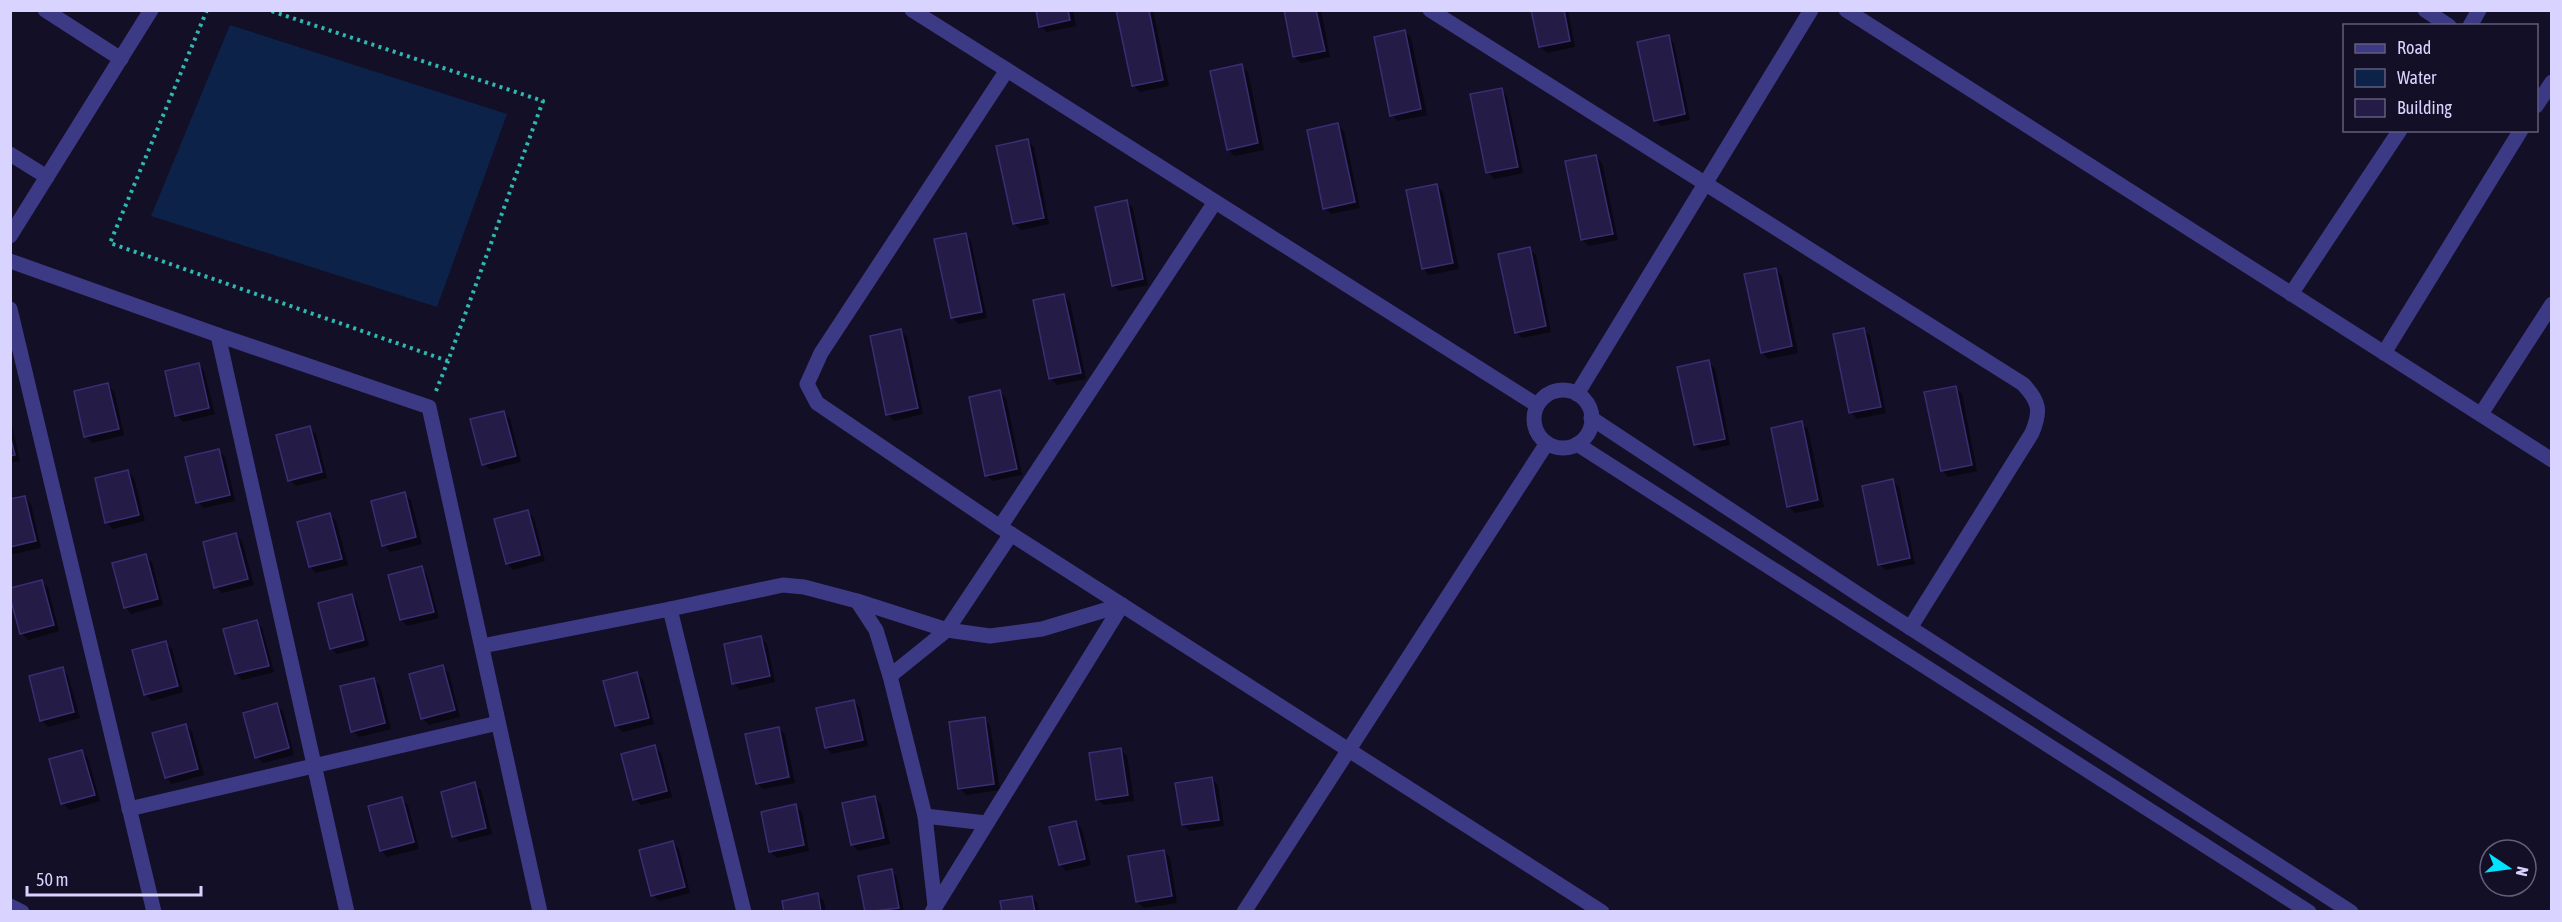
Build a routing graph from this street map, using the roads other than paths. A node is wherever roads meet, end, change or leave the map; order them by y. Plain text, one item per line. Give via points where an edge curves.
1 (45, 10) edge
2 (151, 10) edge
3 (912, 10) edge
4 (1430, 10) edge
5 (1811, 10) edge
6 (1846, 10) edge
7 (2425, 10) edge
8 (2479, 10) edge
9 (2446, 24) edge
10 (2471, 24) edge
11 (121, 59) junction
12 (1007, 70) junction
13 (2547, 85) edge
14 (2538, 102) edge
15 (2399, 132) edge
16 (2520, 132) edge
17 (10, 154) edge
18 (47, 177) junction
19 (1705, 185) junction
20 (1215, 202) junction
21 (10, 236) edge
22 (10, 261) edge
23 (2291, 294) junction
24 (2552, 303) edge
25 (10, 309) edge
26 (218, 335) junction
27 (2384, 353) junction
28 (1577, 394) junction
29 (1537, 405) junction
30 (2481, 414) junction
31 (1591, 418) junction
32 (1547, 443) junction
33 (1577, 444) junction
34 (2552, 460) edge
35 (1005, 531) junction
36 (857, 601) junction
37 (1122, 605) junction
38 (670, 609) junction
39 (1910, 628) junction
40 (947, 630) junction
41 (482, 646) junction
42 (891, 676) junction
43 (498, 723) junction
44 (1349, 749) junction
45 (314, 765) junction
46 (129, 809) junction
47 (925, 816) junction
48 (986, 823) junction
49 (10, 906) edge
50 (934, 909) edge
51 (22, 912) edge
52 (154, 912) edge
53 (347, 912) edge
54 (540, 912) edge
55 (744, 912) edge
56 (1244, 912) edge
57 (1602, 912) edge
58 (2309, 912) edge
59 (2351, 912) edge

1 - 11 street
2 - 11 street
3 - 12 street
4 - 19 street
5 - 19 street
6 - 23 street
7 - 9 street
8 - 10 street
11 - 18 street
12 - 20 street
12 - 35 street via 821,354 807,384 817,403
13 - 14 street
15 - 23 street
16 - 27 street
17 - 18 street
18 - 21 street
19 - 28 street
19 - 39 street via 2024,384 2036,397 2038,416 2032,433
20 - 29 street
20 - 35 street
22 - 26 street
23 - 27 street
24 - 30 street
25 - 46 street
26 - 41 street via 429,407
26 - 45 street
27 - 30 street
28 - 29 street via 1566,390 1549,393
28 - 31 street via 1591,410
29 - 32 street via 1533,420 1538,436
30 - 34 street
31 - 33 street via 1592,426
31 - 39 street
32 - 33 street via 1568,448
32 - 44 street
33 - 58 street
35 - 37 street
35 - 40 street
36 - 38 street via 783,585
36 - 40 street
36 - 42 street via 876,630
37 - 40 street via 1031,630 990,636
37 - 44 street
37 - 48 street
38 - 41 street
38 - 55 street
39 - 59 street
40 - 42 street
41 - 43 street
42 - 47 street
43 - 45 street
43 - 54 street
44 - 56 street
44 - 57 street
45 - 46 street
45 - 53 street
46 - 52 street
47 - 48 street
47 - 50 street
48 - 50 street
49 - 51 street

